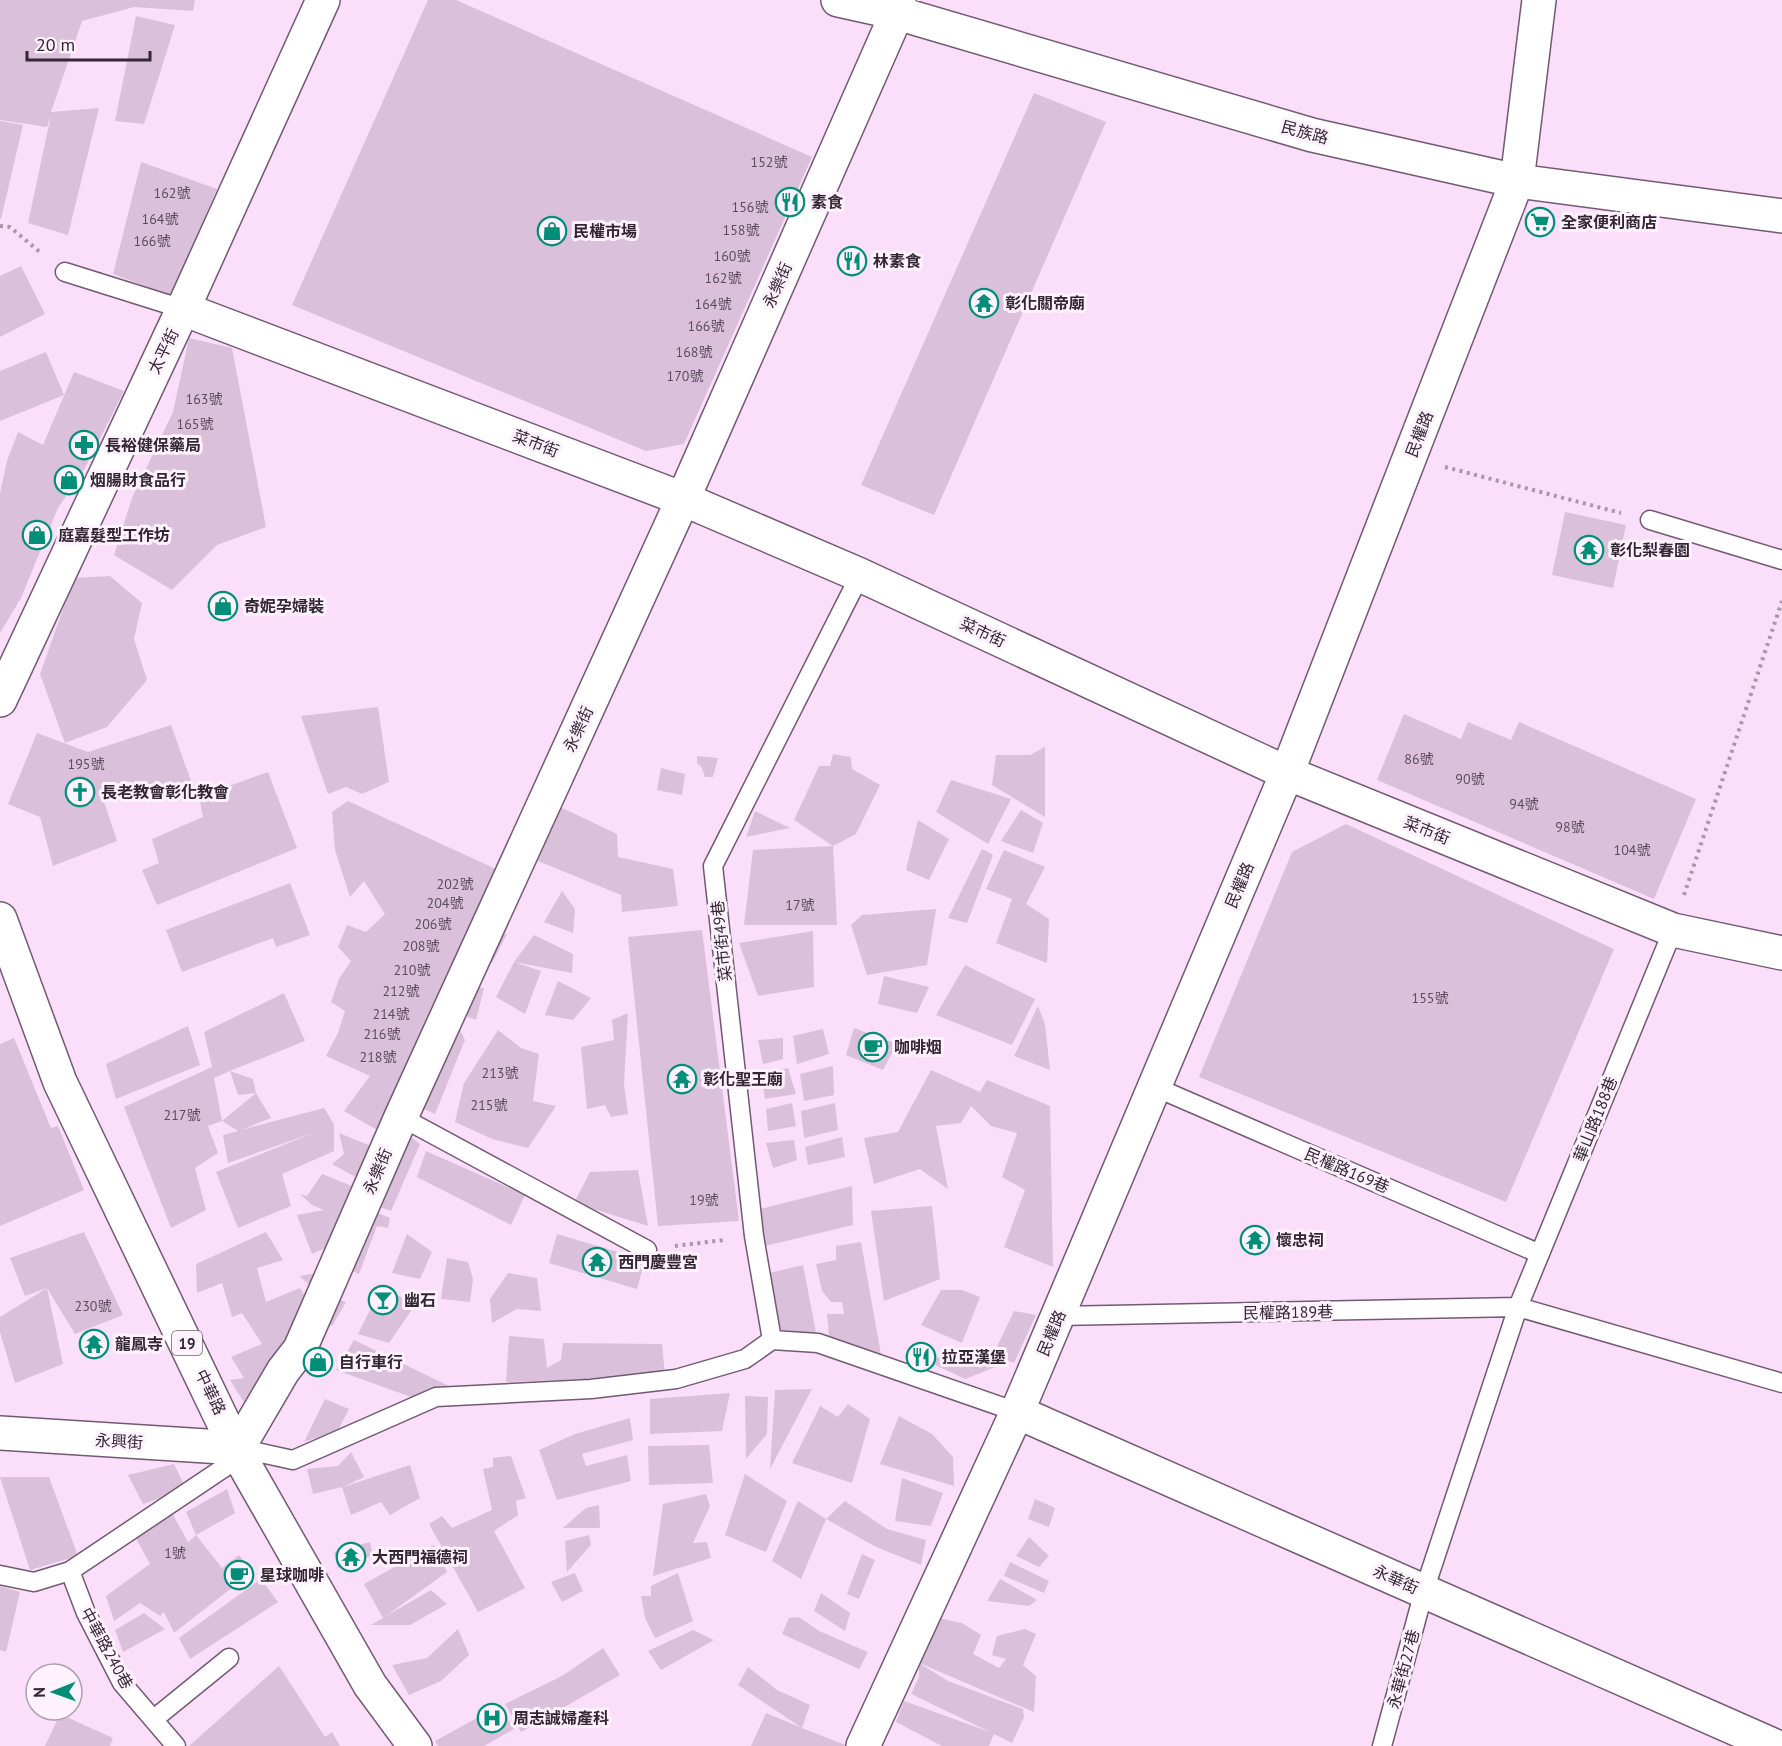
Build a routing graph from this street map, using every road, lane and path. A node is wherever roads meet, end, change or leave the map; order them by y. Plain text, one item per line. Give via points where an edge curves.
1 (322, 0) edge
2 (838, 0) edge
3 (1539, 0) edge
4 (898, 6) edge
5 (1517, 181) junction
6 (1782, 216) edge
7 (0, 226) edge
8 (65, 272) joint
9 (183, 309) junction
10 (1409, 458) junction
11 (683, 499) junction
12 (1650, 520) joint
13 (1782, 560) edge
14 (860, 575) junction
15 (1782, 601) edge
16 (0, 700) edge
17 (1287, 773) junction
18 (0, 919) edge
19 (1673, 930) junction
20 (1782, 953) edge
21 (1155, 1087) junction
22 (400, 1117) junction
23 (754, 1236) junction
24 (647, 1250) joint
25 (1540, 1254) junction
26 (1518, 1307) junction
27 (1058, 1316) junction
28 (772, 1340) junction
29 (1782, 1383) edge
30 (1017, 1412) junction
31 (0, 1433) edge
32 (239, 1453) junction
33 (70, 1571) junction
34 (0, 1575) edge
35 (1424, 1591) junction
36 (229, 1658) dead end
37 (154, 1719) junction
38 (177, 1746) edge
39 (415, 1746) edge
40 (863, 1746) edge
41 (1382, 1746) edge
42 (1775, 1746) edge

1 - 9 street, 太平街
2 - 4 street, 民族路
3 - 5 street, 民權路
4 - 5 street, 民族路 via 1312,135
4 - 11 street, 永樂街
5 - 6 street, 民族路
5 - 10 street, 民權路
7 - 8 path via 10,227
8 - 9 lane
9 - 11 street, 菜市街
9 - 16 street, 太平街
10 - 12 path
10 - 17 street, 民權路
11 - 14 street, 菜市街
11 - 22 street, 永樂街
12 - 13 lane
14 - 17 street, 菜市街
14 - 23 lane, 菜市街49巷 via 713,866
15 - 19 path
17 - 19 street, 菜市街
17 - 21 street, 民權路
18 - 32 street, 中華路 / 19 via 60,1082
19 - 20 street, 菜市街
19 - 25 lane, 華山路188巷
21 - 25 lane, 民權路169巷
21 - 27 street, 民權路
22 - 24 lane
22 - 32 street, 永樂街 via 300,1349 282,1371
23 - 24 path
23 - 28 lane, 菜市街49巷
25 - 26 lane, 華山路188巷
26 - 27 lane, 民權路189巷
26 - 29 lane
26 - 35 lane, 華山路188巷
27 - 30 street, 民權路
28 - 30 lane via 818,1343
28 - 32 lane via 745,1359 676,1379 591,1389 436,1397 293,1460
30 - 35 street, 永華街
30 - 40 street, 民權路
31 - 32 street, 永興街
32 - 33 lane
32 - 39 street, 中華路 / 19 via 370,1685
33 - 34 lane via 34,1582
33 - 37 lane, 中華路240巷 via 86,1613 122,1683
35 - 41 lane, 永華街27巷
35 - 42 street, 永華街
36 - 37 lane
37 - 38 lane, 中華路240巷

